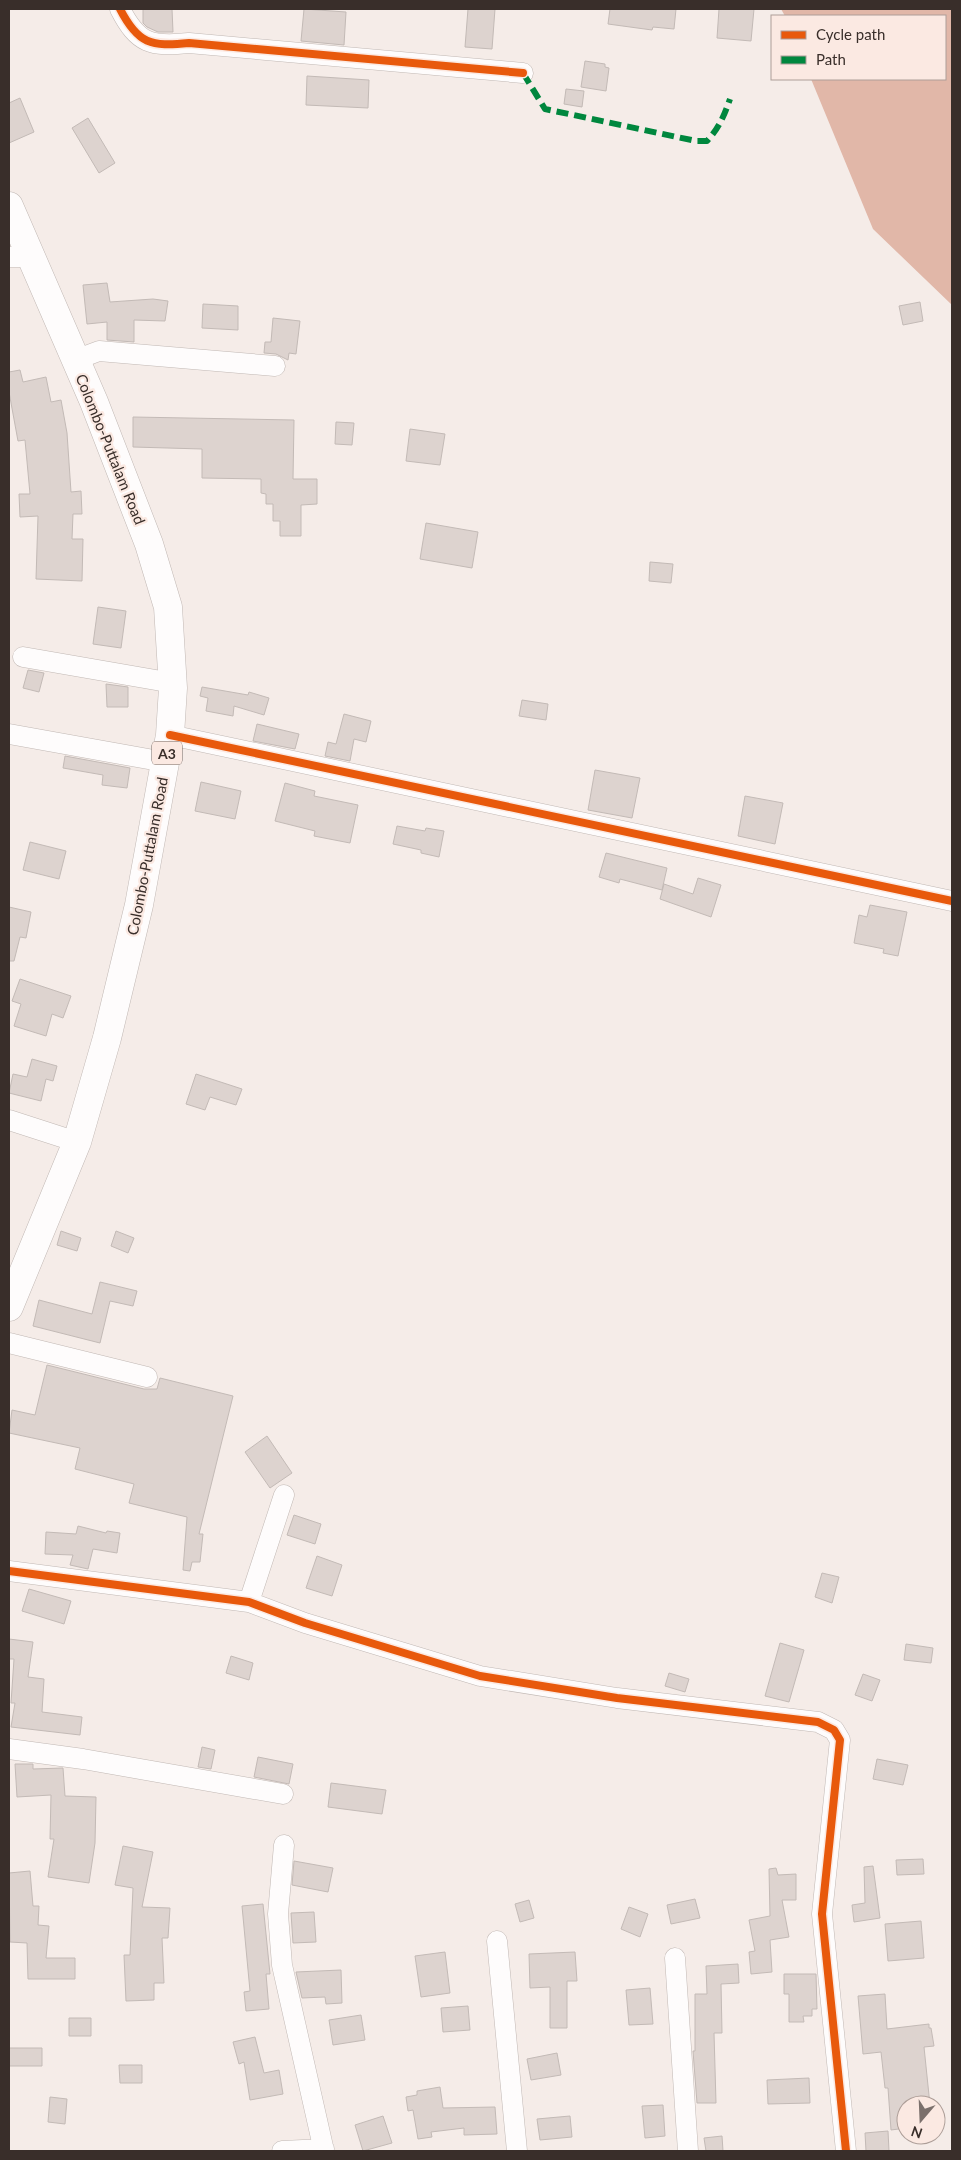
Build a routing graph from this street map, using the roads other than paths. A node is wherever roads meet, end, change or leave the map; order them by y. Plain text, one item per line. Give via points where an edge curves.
1 (120, 9) edge
2 (523, 73) dead end
3 (9, 206) edge
4 (20, 257) edge
5 (75, 360) junction
6 (276, 366) dead end
7 (23, 657) dead end
8 (173, 683) junction
9 (9, 734) edge
10 (170, 735) junction
11 (165, 762) junction
12 (952, 901) edge
13 (9, 1120) edge
14 (77, 1142) junction
15 (9, 1307) edge
16 (9, 1344) edge
17 (147, 1377) dead end
18 (284, 1495) dead end
19 (9, 1571) edge
20 (249, 1602) junction
21 (9, 1749) edge
22 (283, 1794) dead end
23 (284, 1845) dead end
24 (497, 1941) dead end
25 (675, 1958) dead end
26 (324, 2150) edge
27 (282, 2151) edge
28 (517, 2151) edge
29 (688, 2151) edge
30 (846, 2151) edge

1 - 2 street via 139,37 152,45 189,43
3 - 4 highway, Colombo-Puttalam Road / A3
4 - 5 highway, Colombo-Puttalam Road / A3
5 - 6 street via 99,351
5 - 8 highway, Colombo-Puttalam Road / A3 via 149,544 168,607
7 - 8 street
8 - 10 highway, Colombo-Puttalam Road / A3
9 - 11 street
10 - 11 highway, Colombo-Puttalam Road / A3
10 - 12 street
11 - 14 highway, Colombo-Puttalam Road / A3 via 139,905 107,1038
13 - 14 street
14 - 15 highway, Colombo-Puttalam Road / A3
16 - 17 street
18 - 20 street
19 - 20 street
20 - 30 street via 305,1623 480,1676 617,1698 818,1722 834,1730 840,1740 822,1914
21 - 22 street
23 - 26 street via 278,1914 282,1965
24 - 28 street
25 - 29 street
26 - 27 street

